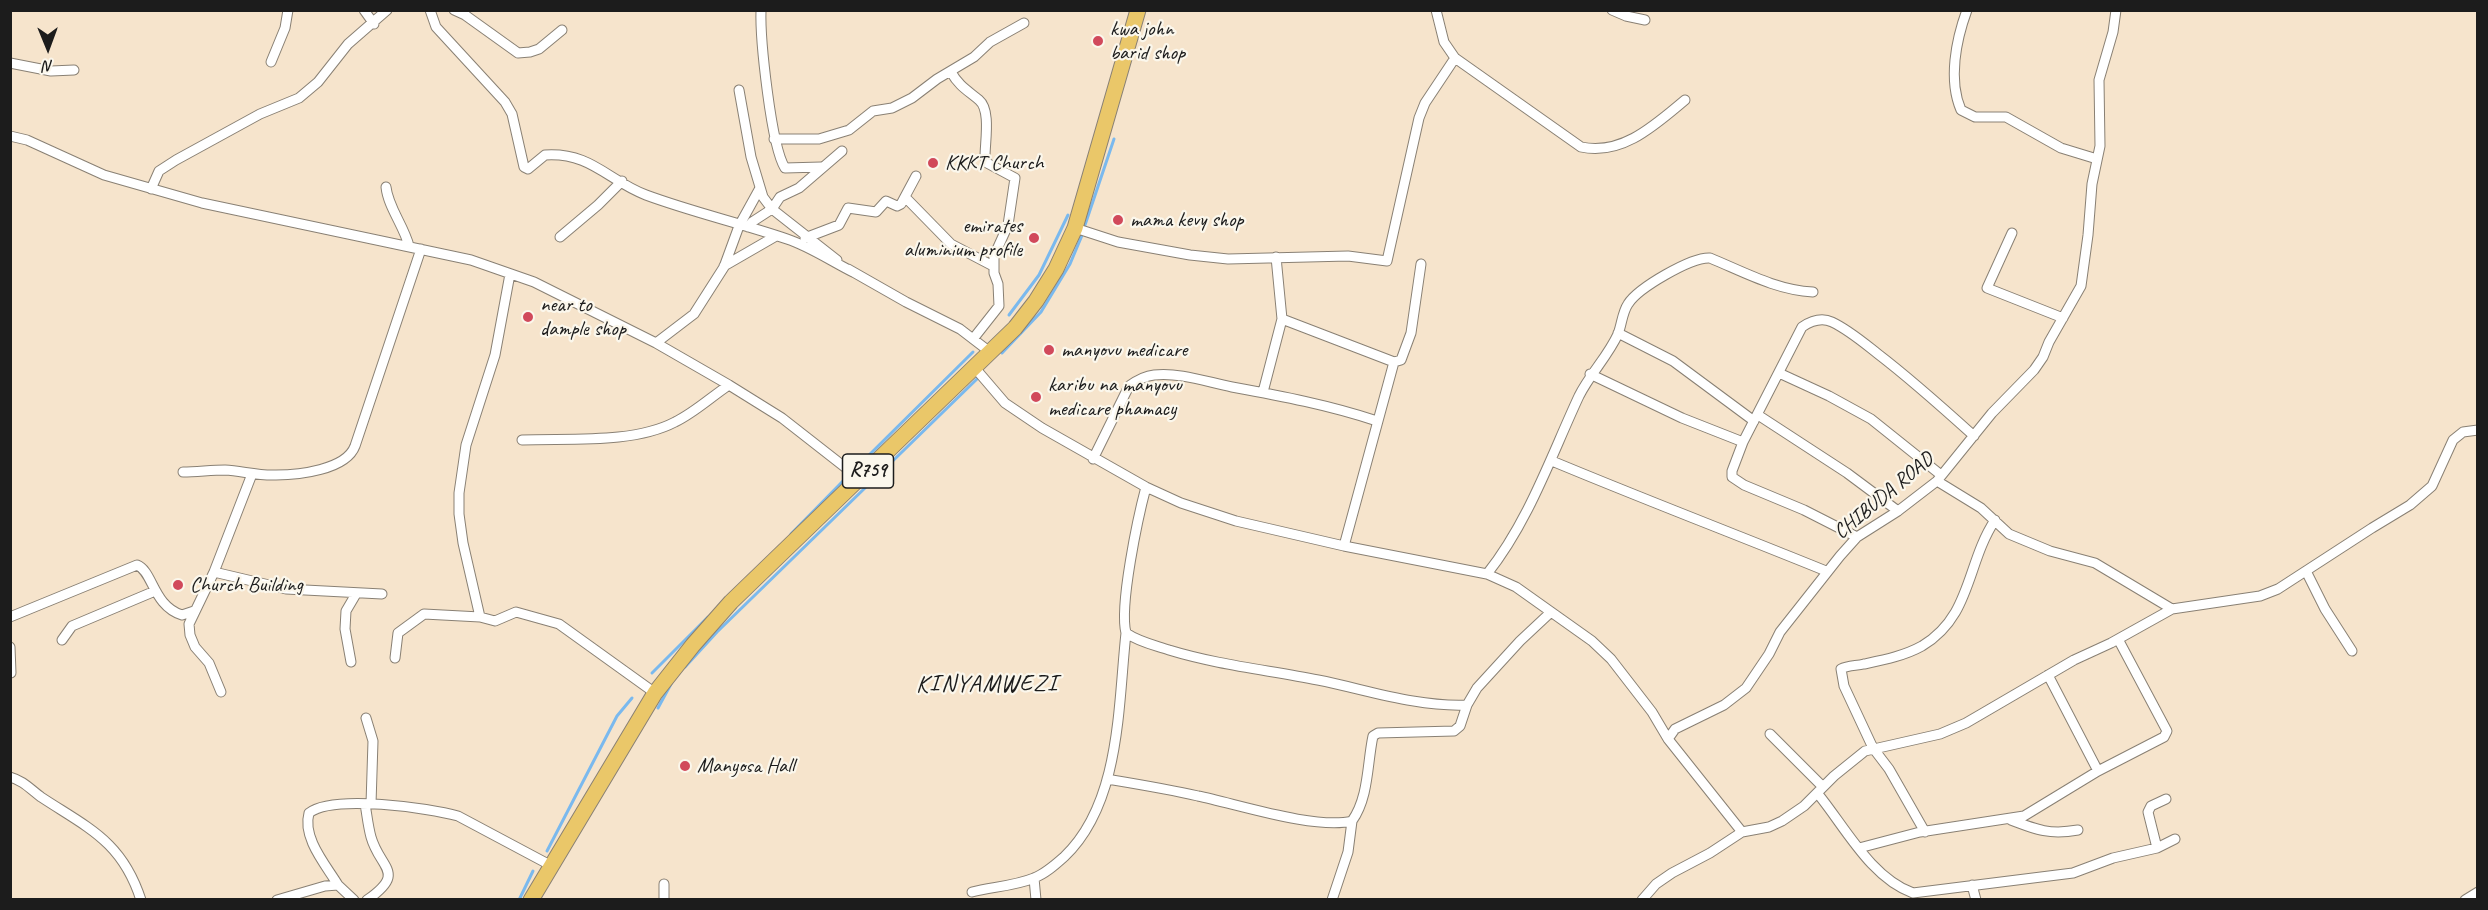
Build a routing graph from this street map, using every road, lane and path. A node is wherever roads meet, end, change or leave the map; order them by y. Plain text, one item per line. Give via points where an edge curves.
1 (288, 10) edge
2 (364, 10) edge
3 (387, 10) edge
4 (430, 10) edge
5 (454, 10) edge
6 (761, 10) edge
7 (1138, 10) edge
8 (1436, 10) edge
9 (1612, 10) edge
10 (1966, 10) edge
11 (2116, 10) edge
12 (1645, 20) dead end
13 (1024, 23) dead end
14 (374, 24) junction
15 (562, 30) dead end
16 (1455, 58) junction
17 (271, 62) dead end
18 (10, 63) edge
19 (74, 70) dead end
20 (951, 72) junction
21 (739, 90) dead end
22 (1685, 100) dead end
23 (10, 136) edge
24 (774, 138) junction
25 (842, 150) dead end
26 (2097, 159) junction
27 (822, 167) junction
28 (916, 176) dead end
29 (622, 182) junction
30 (386, 187) dead end
31 (760, 188) junction
32 (151, 189) junction
33 (906, 198) junction
34 (772, 209) junction
35 (743, 226) junction
36 (1075, 228) junction
37 (2012, 233) dead end
38 (776, 236) junction
39 (560, 237) dead end
40 (810, 237) junction
41 (789, 239) junction
42 (409, 246) junction
43 (421, 249) junction
44 (1276, 257) junction
45 (1421, 264) dead end
46 (993, 266) junction
47 (723, 267) junction
48 (853, 272) junction
49 (510, 274) junction
50 (1813, 292) dead end
51 (2063, 318) junction
52 (1282, 319) junction
53 (1618, 333) junction
54 (973, 339) junction
55 (657, 343) junction
56 (990, 352) junction
57 (1394, 362) junction
58 (975, 368) junction
59 (1779, 373) junction
60 (1590, 374) junction
61 (729, 385) junction
62 (1263, 392) junction
63 (1756, 418) junction
64 (1377, 421) junction
65 (2478, 430) edge
66 (1974, 436) junction
67 (522, 440) dead end
68 (1743, 442) junction
69 (1093, 459) junction
70 (1552, 461) junction
71 (183, 472) dead end
72 (252, 474) junction
73 (1939, 478) junction
74 (860, 479) junction
75 (1146, 487) junction
76 (1898, 512) junction
77 (1995, 520) junction
78 (1857, 537) junction
79 (1344, 546) junction
80 (1826, 571) junction
81 (2306, 571) junction
82 (213, 572) junction
83 (1487, 574) junction
84 (154, 591) junction
85 (356, 594) junction
86 (382, 594) dead end
87 (2172, 609) junction
88 (194, 611) junction
89 (1551, 612) junction
90 (10, 617) edge
91 (480, 617) junction
92 (1126, 633) junction
93 (2118, 639) junction
94 (62, 640) dead end
95 (10, 647) edge
96 (2352, 651) dead end
97 (395, 658) dead end
98 (351, 662) dead end
99 (11, 673) edge
100 (2048, 675) junction
101 (221, 692) dead end
102 (656, 693) junction
103 (1467, 705) junction
104 (366, 718) dead end
105 (1770, 734) dead end
106 (1668, 739) junction
107 (1873, 748) junction
108 (2098, 771) junction
109 (10, 777) edge
110 (1107, 779) junction
111 (1820, 791) junction
112 (2166, 799) dead end
113 (368, 804) junction
114 (2011, 820) junction
115 (1352, 821) junction
116 (2078, 830) dead end
117 (1742, 832) junction
118 (1925, 832) junction
119 (2175, 839) dead end
120 (1859, 848) junction
121 (2157, 848) junction
122 (550, 865) junction
123 (1034, 878) junction
124 (664, 884) dead end
125 (338, 885) junction
126 (1972, 885) junction
127 (1902, 889) junction
128 (972, 892) dead end
129 (2478, 892) edge
130 (141, 900) edge
131 (277, 900) edge
132 (354, 900) edge
133 (367, 900) edge
134 (531, 900) edge
135 (664, 900) edge
136 (1036, 900) edge
137 (1332, 900) edge
138 (1642, 900) edge
139 (1905, 900) edge
140 (1976, 900) edge
141 (2464, 900) edge

1 - 17 street
2 - 14 street
3 - 14 street
4 - 29 street via 436,27 505,102 512,114 524,168 545,155 567,155 590,162
5 - 15 street via 518,52 539,49
6 - 24 street
7 - 36 main road, R759
8 - 16 street via 1444,42
9 - 12 street
10 - 26 street via 1955,63 1961,110 1975,117 2006,117 2061,148
11 - 26 street, CHIBUDA ROAD via 2099,80
13 - 20 street via 990,42
14 - 32 street via 348,44 318,82 299,98 260,114 176,160 159,171
16 - 22 street via 1581,147 1594,150 1630,141
16 - 44 street via 1419,118 1387,261 1348,256
18 - 19 street
20 - 24 street via 901,104 873,111 840,135 819,139
20 - 46 street via 957,84 980,100 985,109 987,163 1016,178 1008,225
21 - 31 street
23 - 32 street via 104,175
24 - 27 street via 785,168
25 - 27 street
26 - 51 street, CHIBUDA ROAD via 2081,286
27 - 34 street via 799,188 780,197
28 - 33 street
29 - 35 street via 643,194
29 - 39 street
30 - 42 street
31 - 34 street
31 - 35 street
32 - 42 street
33 - 40 street via 897,206 886,201 876,212 848,208 839,225
33 - 46 street via 951,244
34 - 35 street
34 - 40 street
35 - 38 street
35 - 47 street
36 - 44 street via 1118,243 1156,250 1228,259
36 - 56 main road, R759 via 1036,301
37 - 51 street via 1987,288
38 - 41 street
38 - 47 street
40 - 41 street
40 - 48 street
41 - 48 street
42 - 43 street
43 - 49 street
43 - 72 street via 352,453 321,470 276,476
44 - 52 street
45 - 57 street via 1411,333 1401,360
46 - 54 street via 999,306
47 - 55 street via 694,314
48 - 54 street
49 - 55 street
49 - 91 street via 495,355 466,445 459,493 463,543
50 - 53 street via 1766,282 1710,258 1696,259 1637,294 1624,310
51 - 66 street, CHIBUDA ROAD via 2034,370
52 - 57 street
52 - 62 street
53 - 60 street
53 - 63 street via 1683,368
54 - 56 street
55 - 61 street
56 - 58 main road, R759
57 - 64 street
58 - 69 street via 1005,403
58 - 74 main road, R759
59 - 63 street
59 - 66 street via 1802,327 1811,321 1832,322 1911,379
59 - 73 street via 1871,419
60 - 68 street
60 - 70 street
61 - 67 street via 675,423 648,432
61 - 74 street via 782,418
62 - 64 street
62 - 69 street via 1175,376 1144,377 1129,386
63 - 68 street
63 - 76 street via 1839,466
64 - 79 street
65 - 81 street via 2463,432 2453,440 2432,486 2410,505
66 - 73 street, CHIBUDA ROAD
68 - 78 street via 1732,471 1735,480
69 - 75 street
70 - 80 street
70 - 83 street via 1532,502
71 - 72 street via 226,470
72 - 82 street
73 - 76 street, CHIBUDA ROAD
73 - 77 street
74 - 102 main road, R759 via 731,602
75 - 79 street via 1181,504 1236,521
75 - 92 street via 1131,567
76 - 78 street, CHIBUDA ROAD
77 - 87 street via 2009,534 2028,543 2095,563
77 - 107 street via 1949,624 1921,646 1841,669 1844,686
78 - 80 street, CHIBUDA ROAD
79 - 83 street
80 - 106 street, CHIBUDA ROAD via 1780,632 1746,688 1724,705 1674,729
81 - 87 street via 2269,594
81 - 96 street
82 - 85 street via 286,589
82 - 88 street
83 - 89 street via 1516,587
84 - 88 street via 176,614
84 - 90 street via 145,571 137,565
84 - 94 street via 72,626
85 - 86 street
85 - 98 street via 346,611
87 - 93 street
88 - 101 street via 190,635 209,663
89 - 103 street via 1477,688
89 - 106 street via 1592,640 1611,659
91 - 97 street via 424,614 398,633
91 - 102 street via 495,621 516,612 559,624
92 - 103 street via 1191,656 1247,669 1428,704
92 - 110 street via 1120,712
93 - 100 street
93 - 108 street via 2167,731 2160,741
95 - 99 street
100 - 107 street via 1940,734
100 - 108 street
102 - 122 main road, R759
103 - 115 street via 1454,732 1373,736 1365,789
104 - 113 street via 373,741
105 - 111 street
106 - 117 street
107 - 111 street via 1851,761
107 - 118 street
108 - 114 street
109 - 130 street via 21,780 100,836 121,858 135,880
110 - 115 street via 1311,821
110 - 123 street via 1083,835 1052,868
111 - 117 street via 1782,821
111 - 120 street
112 - 121 street via 2151,806 2148,812
113 - 122 street via 458,816
113 - 125 street via 320,807 309,813 310,837
113 - 133 street via 371,837 388,880
114 - 116 street via 2042,831
114 - 118 street
115 - 137 street via 1348,852
117 - 138 street via 1672,873
118 - 120 street
119 - 121 street
120 - 127 street
121 - 126 street via 2073,873
122 - 134 main road, R759
123 - 128 street
123 - 136 street
124 - 135 street
125 - 131 street
125 - 132 street
126 - 127 street via 1922,894
126 - 140 street
127 - 139 street
129 - 141 street

